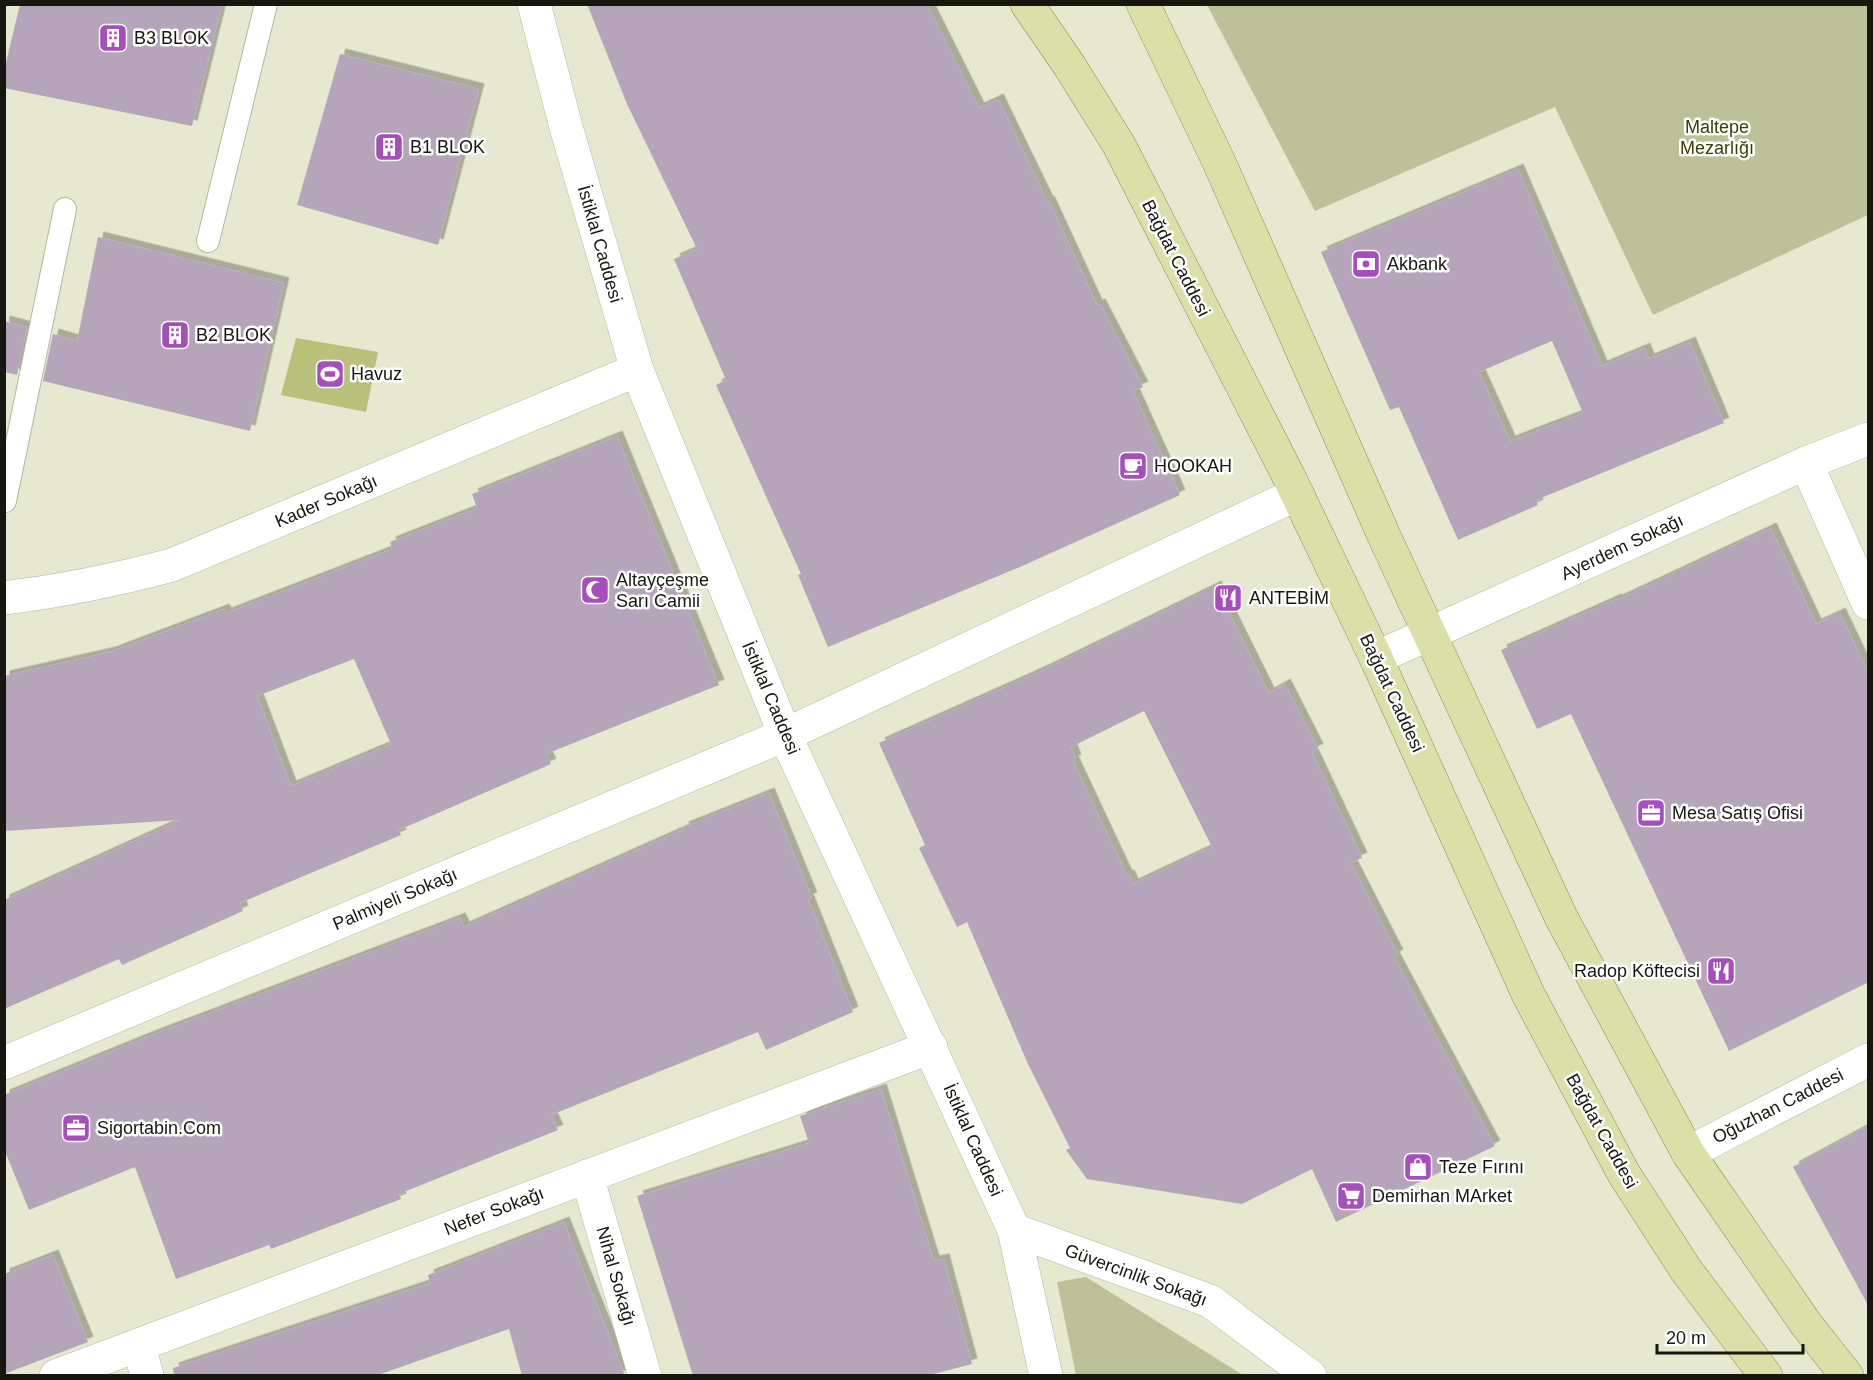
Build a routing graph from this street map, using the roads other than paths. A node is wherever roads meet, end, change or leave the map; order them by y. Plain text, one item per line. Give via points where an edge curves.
1 (266, 4) edge
2 (534, 4) edge
3 (1027, 4) edge
4 (1143, 4) edge
5 (65, 209) dead end
6 (208, 241) dead end
7 (637, 370) junction
8 (1869, 440) edge
9 (1806, 462) junction
10 (1297, 494) junction
11 (5, 501) edge
12 (4, 598) edge
13 (1869, 603) edge
14 (1429, 634) junction
15 (1376, 658) junction
16 (785, 735) junction
17 (931, 1047) junction
18 (1869, 1060) edge
19 (4, 1063) edge
20 (1688, 1153) junction
21 (587, 1176) junction
22 (1014, 1230) junction
23 (143, 1360) edge
24 (56, 1376) edge
25 (645, 1376) edge
26 (1046, 1376) edge
27 (1310, 1376) edge
28 (1766, 1376) edge
29 (1847, 1376) edge

1 - 6 lane
2 - 7 street, İstiklal Caddesi
3 - 10 main road, Bağdat Caddesi via 1119,144
4 - 14 main road via 1219,162
5 - 11 lane
7 - 12 street, Kader Sokağı via 172,565 64,591
7 - 16 street, İstiklal Caddesi
8 - 9 street, Ayerdem Sokağı
9 - 13 street
9 - 14 street, Ayerdem Sokağı
10 - 15 main road, Bağdat Caddesi
10 - 16 street, Palmiyeli Sokağı
14 - 15 street, Ayerdem Sokağı
14 - 20 main road via 1561,917
15 - 28 main road, Bağdat Caddesi via 1529,996 1624,1174 1686,1270
16 - 17 street, İstiklal Caddesi
16 - 19 street, Palmiyeli Sokağı
17 - 21 street, Nefer Sokağı
17 - 22 street, İstiklal Caddesi
18 - 20 street, Oğuzhan Caddesi
20 - 29 main road via 1806,1324
21 - 23 street, Nefer Sokağı
21 - 25 street, Nihal Sokağı
22 - 26 street, İstiklal Caddesi
22 - 27 street, Güvercinlik Sokağı via 1210,1301
23 - 24 street, Nefer Sokağı

